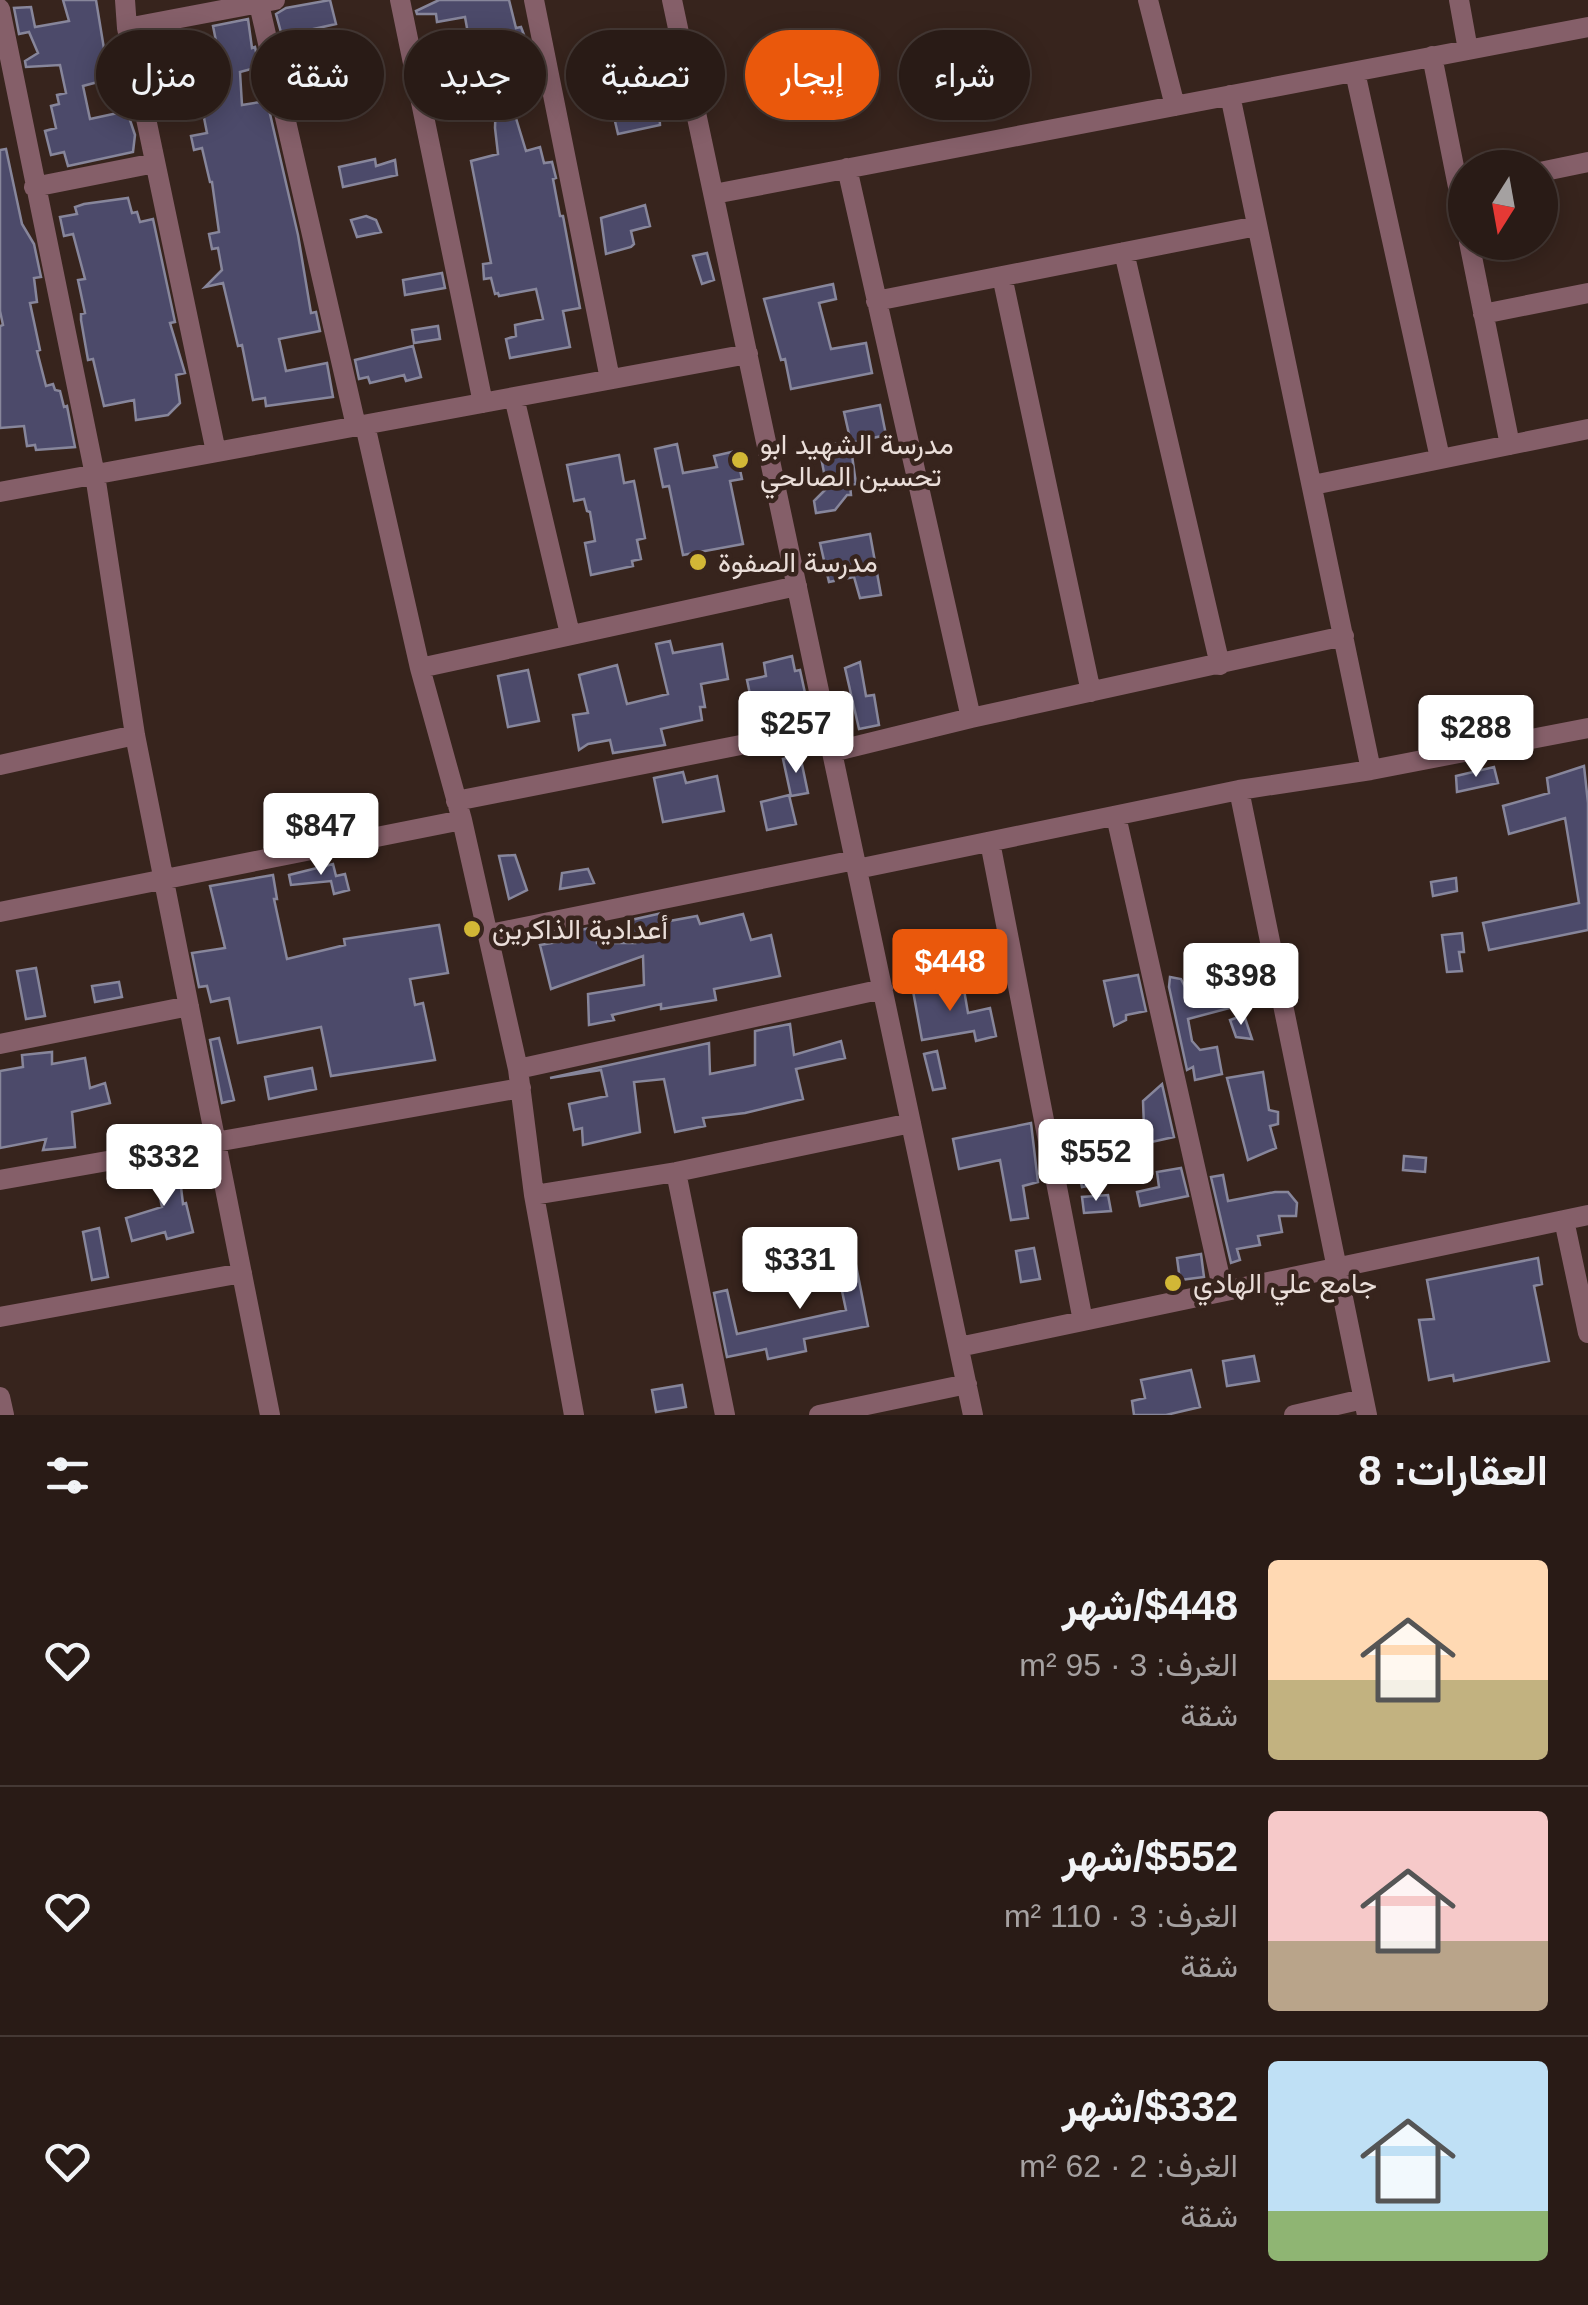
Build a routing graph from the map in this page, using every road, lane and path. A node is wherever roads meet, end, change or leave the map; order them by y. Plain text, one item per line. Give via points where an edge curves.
1 (124, 0) edge
2 (400, 0) edge
3 (534, 0) edge
4 (672, 0) edge
5 (1148, 0) edge
6 (1458, 0) edge
7 (267, 2) edge
8 (0, 8) edge
9 (1588, 27) edge
10 (127, 28) junction
11 (1468, 50) junction
12 (1432, 56) junction
13 (5, 59) edge
14 (1355, 72) junction
15 (1230, 95) junction
16 (1175, 106) junction
17 (1454, 150) edge
18 (1588, 162) edge
19 (155, 163) junction
20 (847, 168) junction
21 (1558, 168) edge
22 (34, 187) junction
23 (714, 194) junction
24 (1258, 226) junction
25 (1124, 252) junction
26 (1472, 260) edge
27 (1002, 276) junction
28 (1588, 293) edge
29 (876, 301) junction
30 (1483, 314) junction
31 (748, 354) junction
32 (610, 379) junction
33 (514, 397) junction
34 (483, 403) junction
35 (360, 425) junction
36 (1588, 429) edge
37 (1510, 445) junction
38 (216, 452) junction
39 (1440, 458) junction
40 (95, 475) junction
41 (1313, 485) junction
42 (0, 492) edge
43 (797, 586) junction
44 (570, 634) junction
45 (1344, 636) junction
46 (1220, 665) junction
47 (420, 668) junction
48 (1091, 692) junction
49 (971, 718) junction
50 (827, 728) junction
51 (1588, 728) edge
52 (135, 735) junction
53 (832, 752) junction
54 (0, 765) edge
55 (1372, 770) junction
56 (1240, 790) junction
57 (459, 810) junction
58 (1116, 816) junction
59 (990, 842) junction
60 (856, 865) junction
61 (164, 882) junction
62 (0, 912) edge
63 (490, 934) junction
64 (883, 989) junction
65 (189, 1006) junction
66 (0, 1044) edge
67 (519, 1078) junction
68 (912, 1123) junction
69 (216, 1144) junction
70 (676, 1172) junction
71 (0, 1180) edge
72 (534, 1195) junction
73 (1588, 1215) edge
74 (1564, 1220) junction
75 (1337, 1268) junction
76 (242, 1273) junction
77 (1223, 1291) junction
78 (0, 1317) edge
79 (1083, 1320) junction
80 (1588, 1333) edge
81 (959, 1347) junction
82 (967, 1384) junction
83 (0, 1397) edge
84 (1365, 1407) edge
85 (4, 1415) edge
86 (270, 1415) edge
87 (574, 1415) edge
88 (725, 1415) edge
89 (822, 1415) edge
90 (974, 1415) edge
91 (1294, 1415) edge

1 - 10 street
2 - 34 street
3 - 32 street
4 - 23 street
5 - 16 street
6 - 11 street
7 - 10 street
7 - 35 street
8 - 13 street
9 - 11 street
10 - 19 street
11 - 12 street
12 - 14 street
12 - 17 street
13 - 22 street
14 - 15 street
14 - 39 street
15 - 16 street
15 - 24 street
16 - 20 street
18 - 21 street
19 - 22 street
19 - 38 street
20 - 23 street
20 - 29 street
22 - 40 street
23 - 31 street
24 - 25 street
24 - 41 street
25 - 27 street
25 - 46 street
26 - 30 street
27 - 29 street
27 - 48 street
28 - 30 street
29 - 49 street
30 - 37 street
31 - 32 street
31 - 43 street
32 - 33 street
33 - 34 street
33 - 44 street
34 - 35 street
35 - 38 street
35 - 47 street
36 - 37 street
37 - 39 street
38 - 40 street
39 - 41 street
40 - 42 street
40 - 52 street
41 - 45 street
43 - 44 street
43 - 50 street
44 - 47 street
45 - 46 street
45 - 55 street
46 - 48 street
47 - 57 street
48 - 49 street
49 - 53 street
50 - 53 street
50 - 57 street
51 - 55 street
52 - 54 street
52 - 61 street
53 - 60 street
55 - 56 street
56 - 58 street
56 - 75 street
57 - 61 street
57 - 63 street
58 - 59 street
58 - 77 street
59 - 60 street
59 - 79 street
60 - 63 street
60 - 64 street
61 - 62 street
61 - 65 street
63 - 67 street
64 - 67 street
64 - 68 street
65 - 66 street
65 - 69 street
67 - 69 street
67 - 72 street
68 - 70 street
68 - 81 street
69 - 71 street
69 - 76 street
70 - 72 street
70 - 88 street
72 - 87 street
73 - 74 street
74 - 75 street
74 - 80 street
75 - 77 street
75 - 84 street
76 - 78 street
76 - 86 street
77 - 79 street
79 - 81 street
81 - 82 street
82 - 89 street
82 - 90 street
83 - 85 street
84 - 91 street

